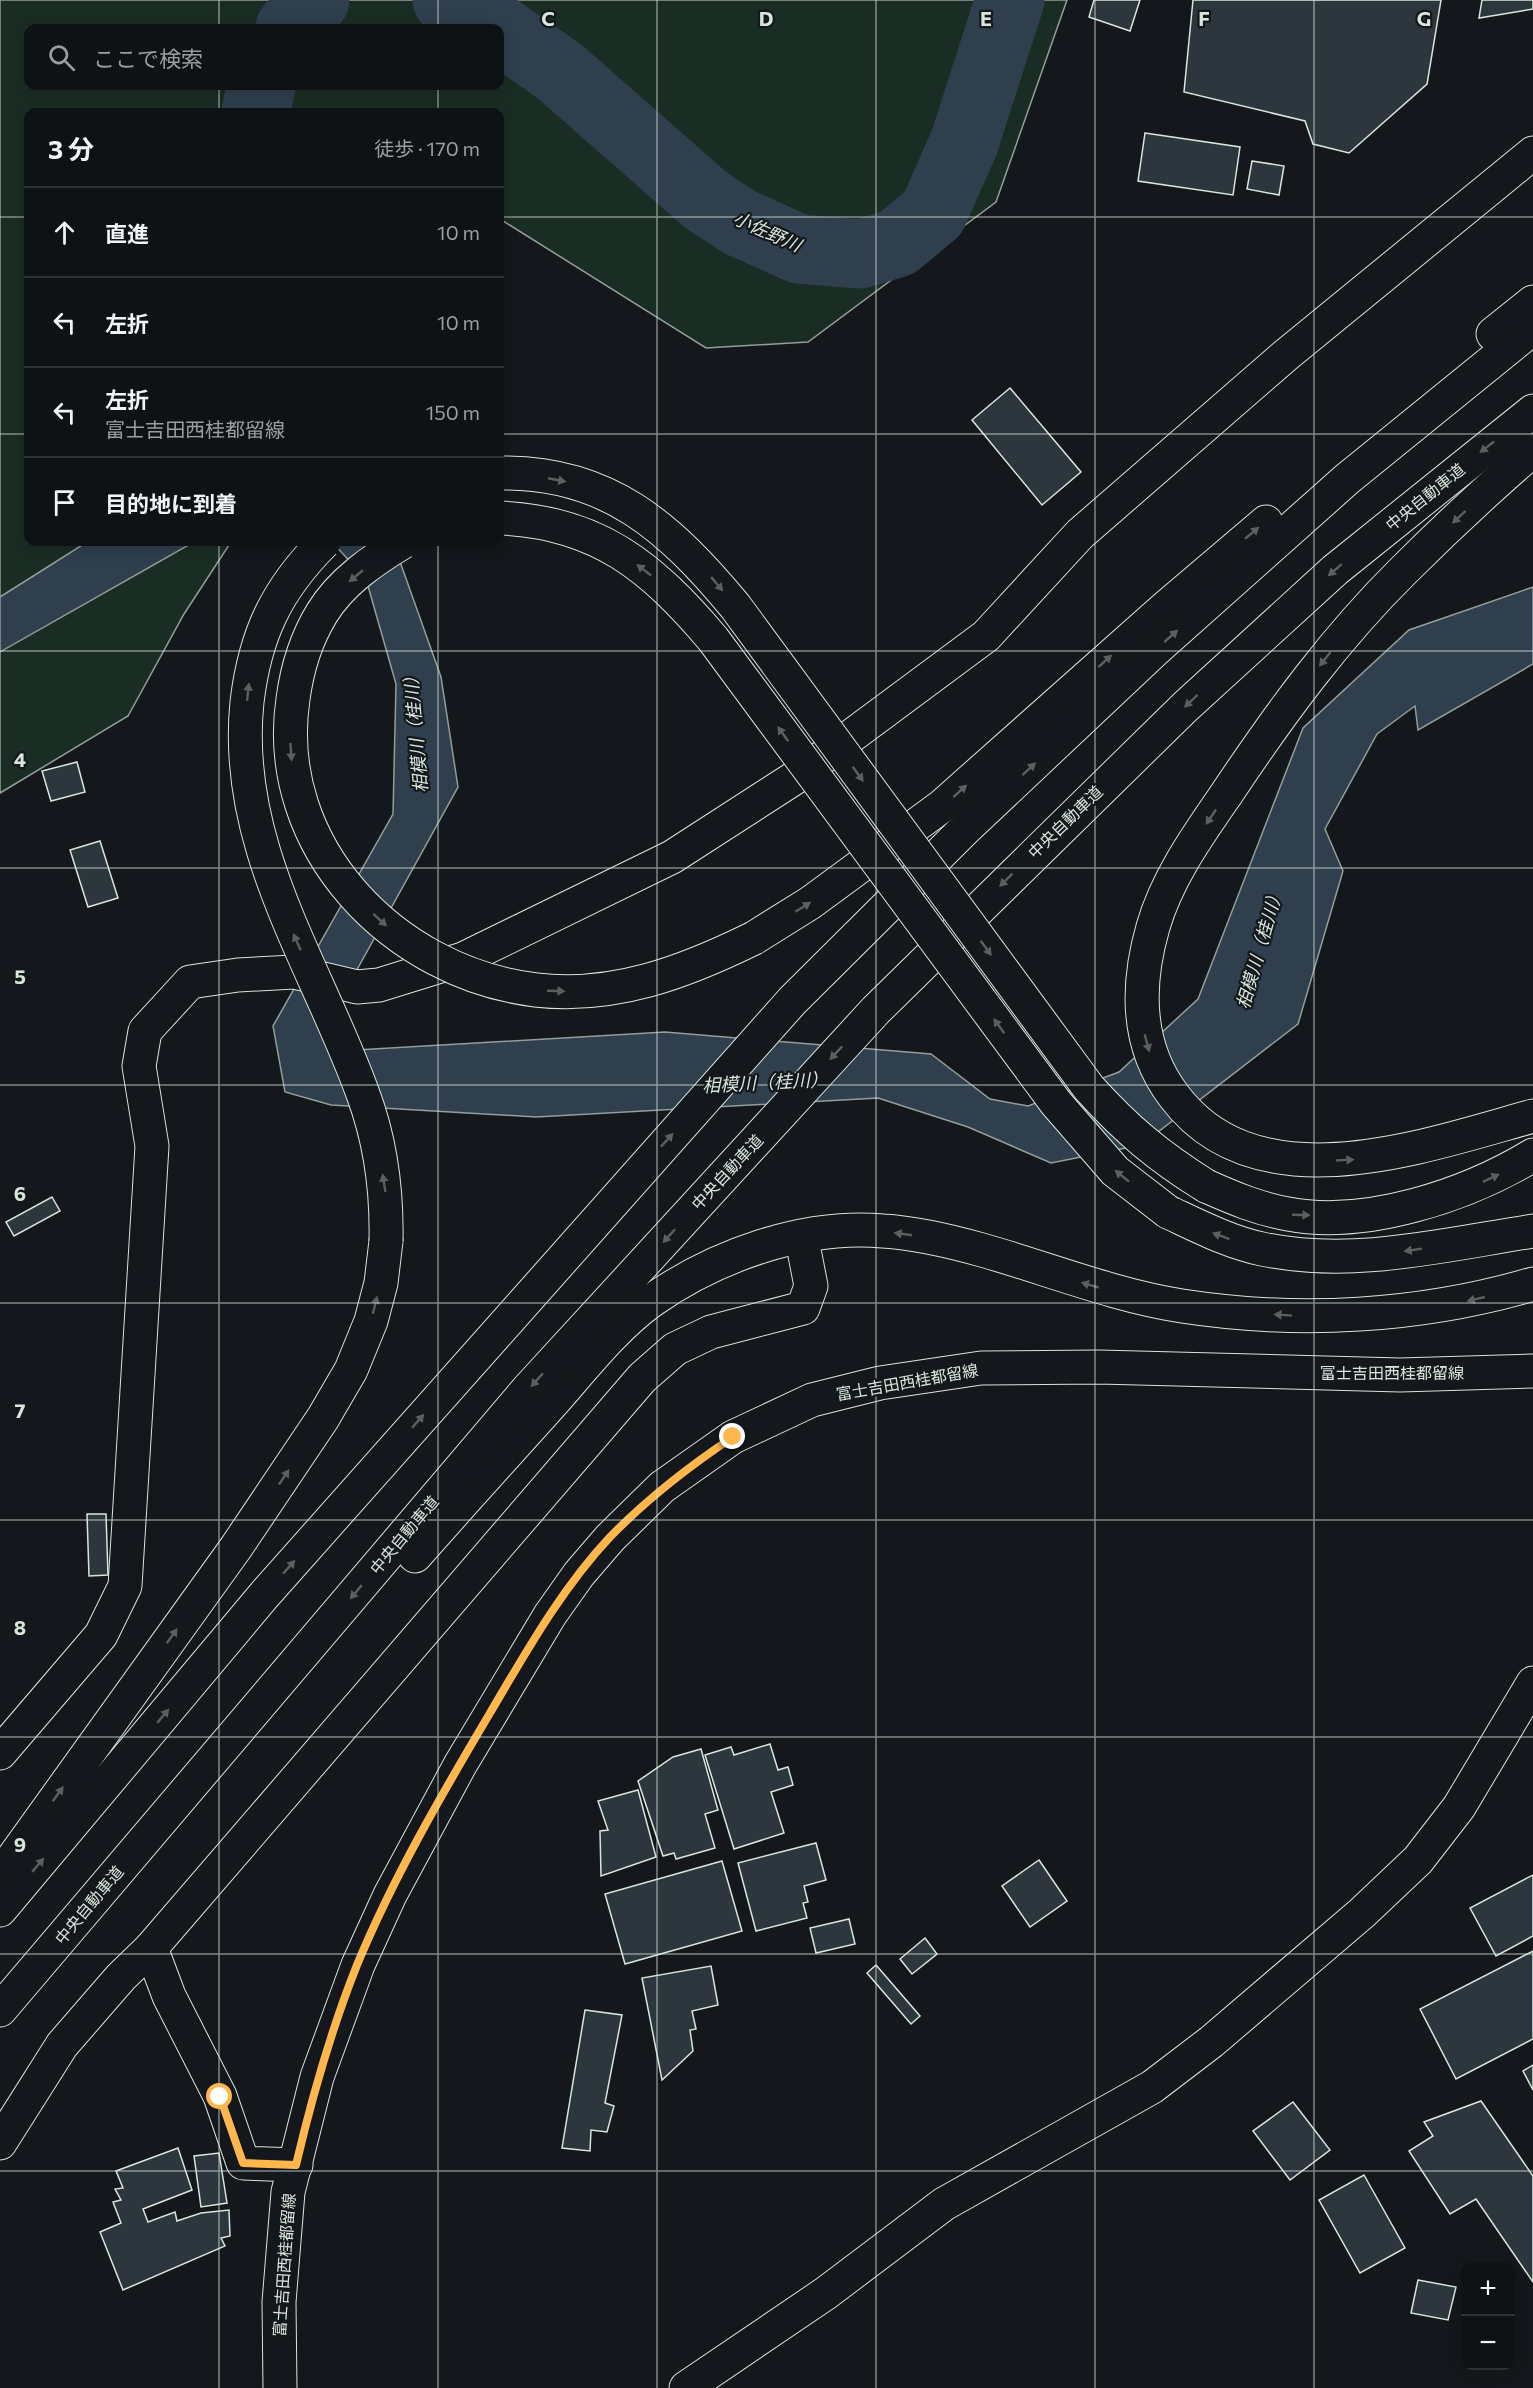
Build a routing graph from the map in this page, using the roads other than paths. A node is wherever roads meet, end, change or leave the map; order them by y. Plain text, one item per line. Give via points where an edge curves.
1 (1533, 153) edge
2 (1533, 302) edge
3 (1533, 328) edge
4 (1533, 411) edge
5 (1533, 450) edge
6 (504, 473) edge
7 (504, 518) edge
8 (320, 546) edge
9 (396, 546) edge
10 (1533, 1116) edge
11 (1533, 1155) edge
12 (1533, 1231) edge
13 (805, 1255) dead end
14 (1533, 1284) edge
15 (1533, 1371) edge
16 (1533, 1683) edge
17 (0, 1754) edge
18 (0, 1876) edge
19 (0, 1910) edge
20 (151, 1948) junction
21 (2, 2008) edge
22 (0, 2143) edge
23 (296, 2165) junction
24 (280, 2388) edge
25 (686, 2388) edge

1 - 17 main road via 1286,355 1080,534 986,636 796,777 672,857 463,959 379,985 357,987 294,972 190,982 145,1031 140,1066 152,1146 125,1586 101,1635
9 -> 2 main road, bridge via 347,583 322,612 305,646 295,681 290,716 295,784 304,813 337,874 361,903 413,946 456,971 537,990 583,992 634,984 708,960 754,938 810,903 942,806 1357,444
19 -> 3 main road via 265,1594 792,1001 964,830 1154,651 1347,479
4 -> 21 main road, 中央自動車道 via 1335,570 1185,706 876,1010 528,1389
5 -> 10 main road via 1401,572 1328,654 1258,747 1169,885 1153,926 1142,985 1145,1041 1154,1066 1189,1116 1214,1136 1245,1149 1311,1160 1347,1160 1380,1156
6 -> 11 main road, bridge via 520,472 576,483 625,502 666,531 700,565 735,606 1089,1088 1124,1127 1161,1158 1206,1186 1246,1204 1290,1215 1338,1217 1385,1212 1452,1193
12 -> 7 main road, bridge via 1406,1252 1308,1257 1259,1248 1168,1212 1115,1171 1056,1103 678,597 606,543 569,528 530,519
18 -> 8 main road, bridge via 237,1546 323,1418 351,1370 371,1322 381,1284 387,1197 378,1144 366,1104 272,878 252,810 245,765 245,719 260,635 282,593
13 - 20 main road via 811,1286 802,1308 711,1332 675,1349 642,1378
14 -> 21 main road via 1462,1302 1409,1310 1299,1316 1184,1306 1134,1297 982,1250 881,1230 790,1238 737,1255 650,1302 604,1344 163,1850
15 - 23 main road, 富士吉田西桂都留線 via 1400,1375 981,1368 880,1383 812,1400 733,1437 662,1487 609,1538 573,1582 516,1669 454,1775 357,1965 317,2077
16 - 25 main road via 1459,1807 1418,1860 1211,2042 1152,2087 944,2204 826,2293
20 - 22 main road via 62,2045
20 - 23 main road via 169,1996 220,2097 243,2163
23 - 24 main road, 富士吉田西桂都留線 via 288,2192 279,2302

